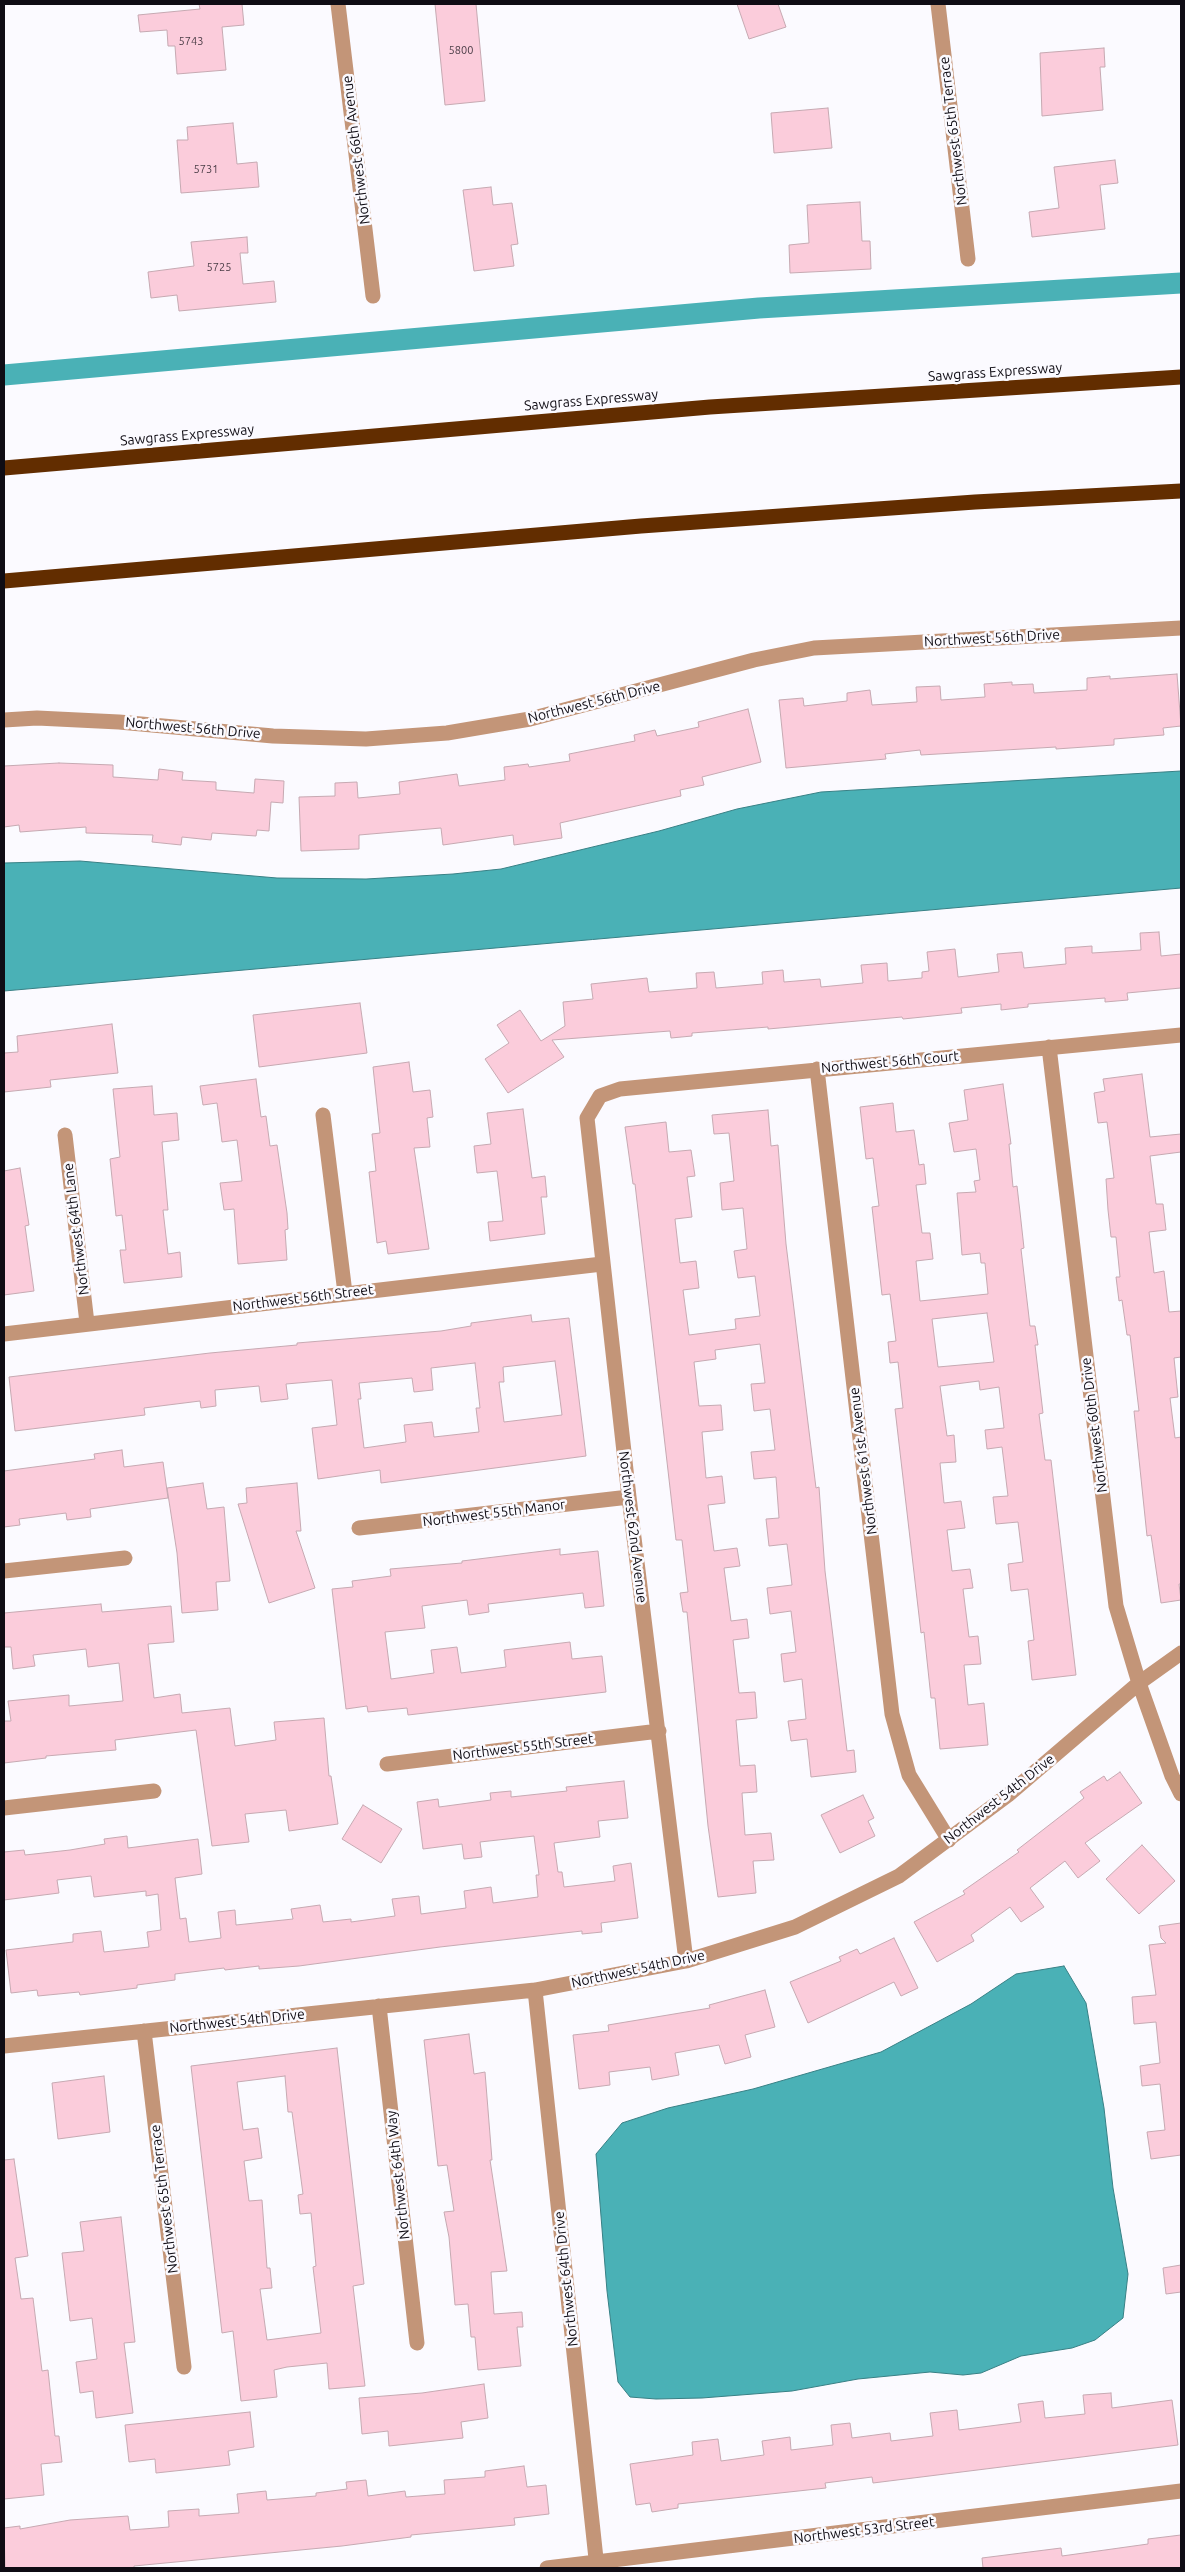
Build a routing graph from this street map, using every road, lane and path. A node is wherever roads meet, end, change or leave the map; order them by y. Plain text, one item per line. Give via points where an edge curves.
1 (338, 4) edge
2 (938, 4) edge
3 (968, 259) dead end
4 (373, 296) dead end
5 (1181, 377) edge
6 (4, 468) edge
7 (1181, 491) edge
8 (4, 581) edge
9 (1181, 628) edge
10 (4, 720) edge
11 (1181, 1035) edge
12 (1049, 1047) junction
13 (817, 1068) junction
14 (600, 1096) joint
15 (324, 1115) dead end
16 (65, 1135) dead end
17 (602, 1264) junction
18 (345, 1294) junction
19 (87, 1323) junction
20 (4, 1334) edge
21 (629, 1497) junction
22 (359, 1528) dead end
23 (125, 1558) dead end
24 (4, 1571) edge
25 (1181, 1653) edge
26 (1139, 1682) junction
27 (659, 1731) junction
28 (387, 1764) dead end
29 (154, 1791) dead end
30 (1181, 1794) edge
31 (4, 1808) edge
32 (949, 1840) junction
33 (686, 1961) junction
34 (535, 1990) junction
35 (379, 2006) junction
36 (144, 2031) junction
37 (4, 2046) edge
38 (417, 2343) dead end
39 (184, 2367) dead end
40 (1181, 2491) edge
41 (596, 2566) edge
42 (547, 2568) edge

1 - 4 street, Northwest 66th Avenue
2 - 3 street, Northwest 65th Terrace
5 - 6 highway, Sawgrass Expressway via 700,408
7 - 8 highway via 621,527
9 - 10 street, Northwest 56th Drive via 814,648 754,660 530,719 438,734 356,738 273,736 119,722 37,718
11 - 12 street, Northwest 56th Court
12 - 13 street, Northwest 56th Court
12 - 26 street, Northwest 60th Drive via 1116,1606
13 - 14 street, Northwest 56th Court via 620,1089
13 - 32 street, Northwest 61st Avenue via 892,1714 909,1775
14 - 17 street, Northwest 62nd Avenue via 587,1118
15 - 18 street
16 - 19 street, Northwest 64th Lane
17 - 18 street, Northwest 56th Street
17 - 21 street, Northwest 62nd Avenue
18 - 19 street, Northwest 56th Street
19 - 20 street, Northwest 56th Street
21 - 22 street, Northwest 55th Manor
21 - 27 street, Northwest 62nd Avenue
23 - 24 street
25 - 26 street, Northwest 54th Drive
26 - 30 street, Northwest 60th Drive
26 - 32 street, Northwest 54th Drive via 1008,1795
27 - 28 street, Northwest 55th Street
27 - 33 street, Northwest 62nd Avenue
29 - 31 street
32 - 33 street, Northwest 54th Drive via 899,1876 794,1927
33 - 34 street, Northwest 54th Drive
34 - 35 street, Northwest 54th Drive
34 - 41 street, Northwest 64th Drive
35 - 36 street, Northwest 54th Drive
35 - 38 street, Northwest 64th Way
36 - 37 street, Northwest 54th Drive
36 - 39 street, Northwest 65th Terrace
40 - 41 street, Northwest 53rd Street
41 - 42 street, Northwest 53rd Street

